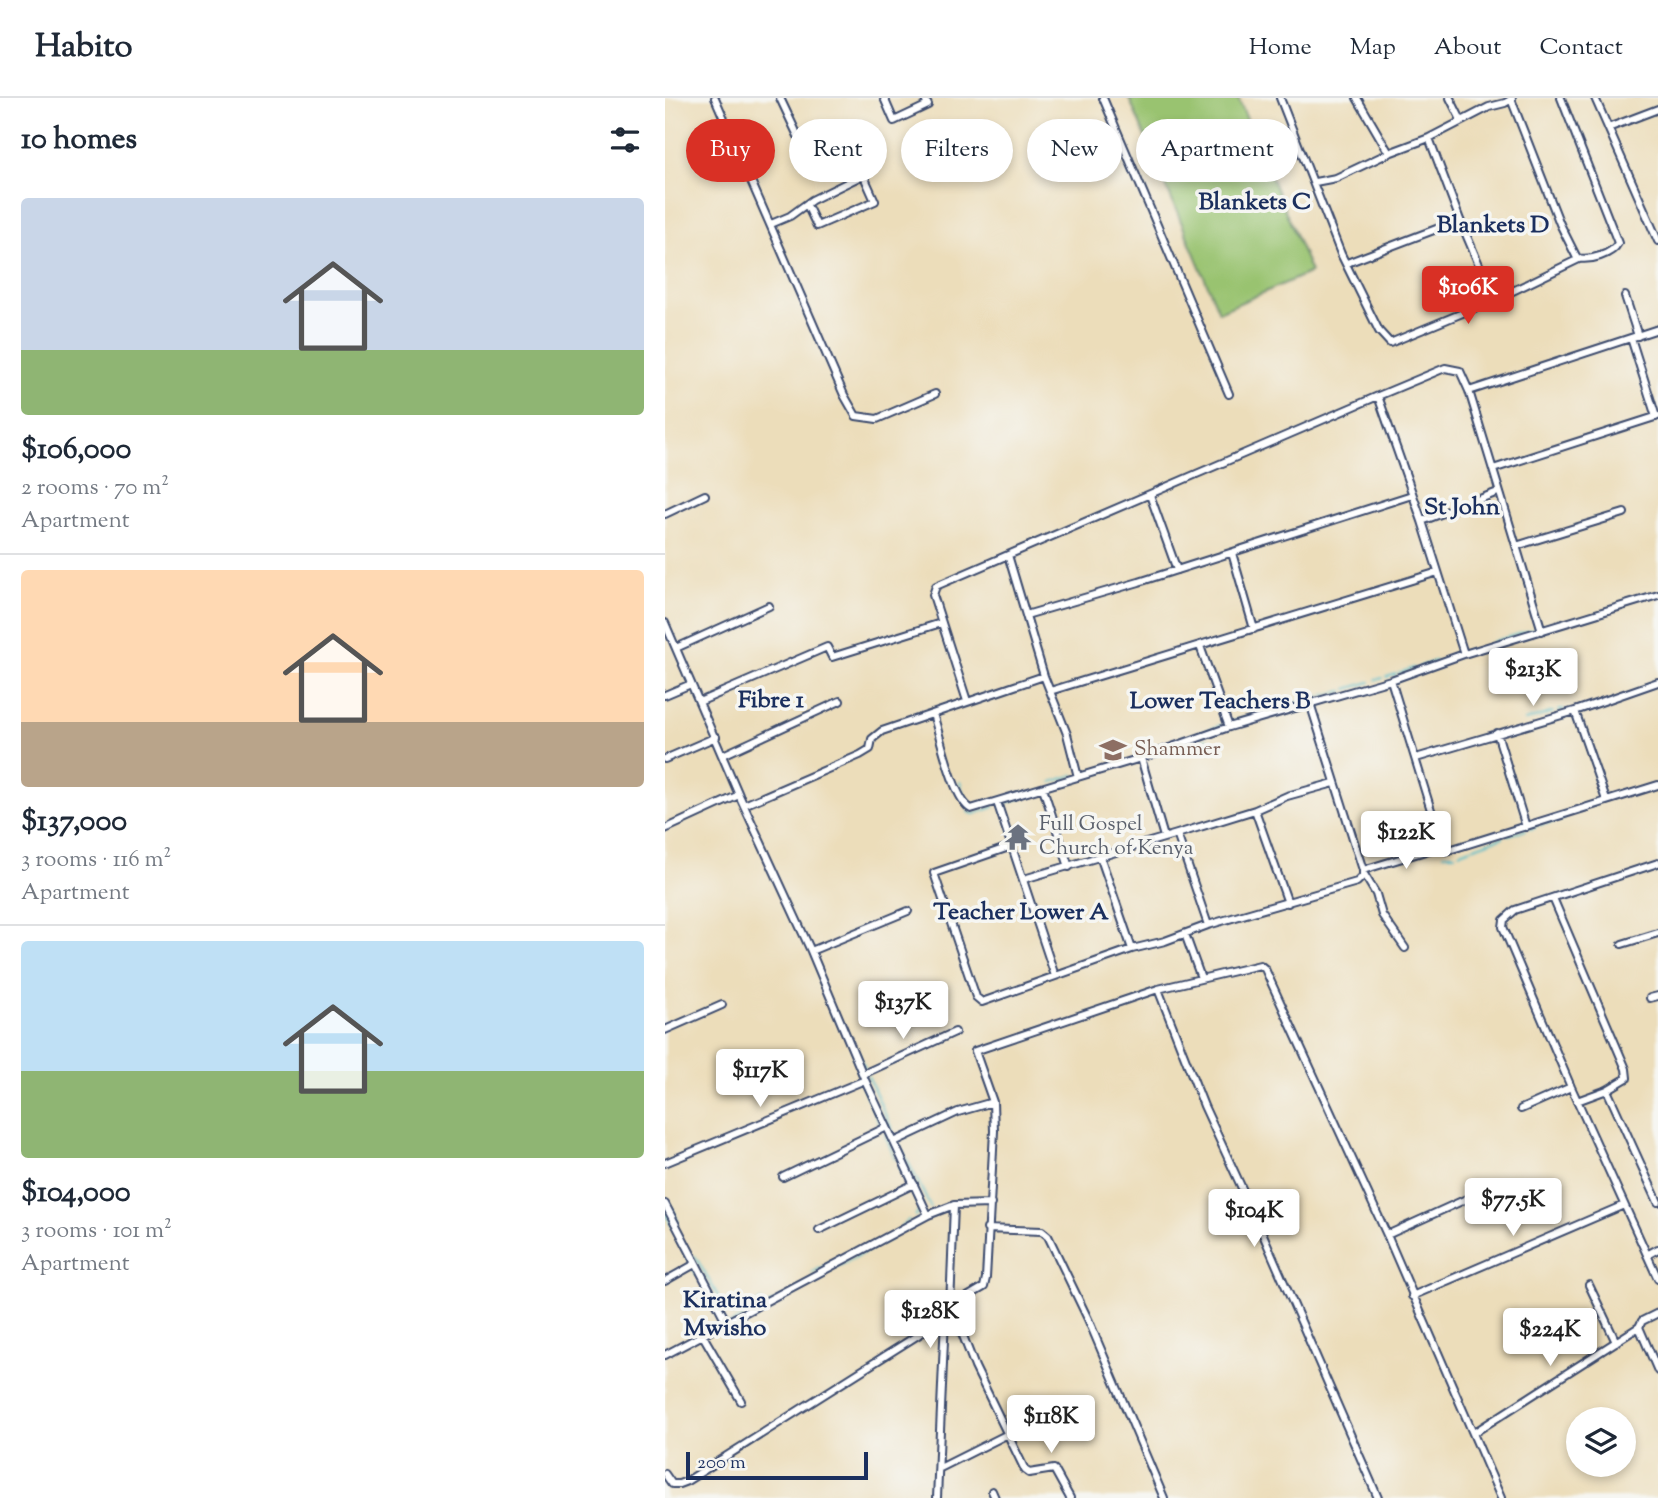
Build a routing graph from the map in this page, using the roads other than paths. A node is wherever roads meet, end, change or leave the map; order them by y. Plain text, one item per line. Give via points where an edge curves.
1 (715, 98) edge
2 (780, 98) edge
3 (884, 98) edge
4 (924, 98) edge
5 (1103, 98) edge
6 (1280, 98) edge
7 (1357, 98) edge
8 (1450, 98) edge
9 (1520, 98) edge
10 (1561, 98) edge
11 (1595, 98) edge
12 (1512, 100) edge
13 (1658, 108) edge
14 (790, 119) edge
15 (1461, 120) junction
16 (1608, 128) junction
17 (1429, 138) junction
18 (1389, 153) junction
19 (850, 182) edge
20 (866, 182) edge
21 (1315, 182) junction
22 (807, 205) junction
23 (1459, 220) junction
24 (771, 223) junction
25 (1658, 241) edge
26 (1579, 260) junction
27 (1347, 263) junction
28 (1625, 296) dead end
29 (1494, 300) junction
30 (1658, 329) edge
31 (1634, 337) junction
32 (1469, 391) junction
33 (935, 394) dead end
34 (1229, 394) dead end
35 (1378, 396) junction
36 (1657, 416) edge
37 (1493, 469) junction
38 (1499, 492) junction
39 (705, 495) dead end
40 (1150, 495) junction
41 (1412, 495) junction
42 (1624, 513) dead end
43 (665, 514) edge
44 (1422, 521) junction
45 (1516, 545) junction
46 (1232, 553) junction
47 (1008, 555) junction
48 (1177, 570) junction
49 (1438, 572) junction
50 (1658, 595) edge
51 (769, 606) dead end
52 (1026, 615) junction
53 (941, 623) junction
54 (666, 626) edge
55 (1254, 629) junction
56 (1542, 631) junction
57 (1200, 646) junction
58 (676, 648) junction
59 (1464, 654) junction
60 (1044, 676) junction
61 (1391, 680) junction
62 (691, 684) junction
63 (1657, 685) edge
64 (1050, 691) junction
65 (665, 695) edge
66 (840, 701) dead end
67 (967, 701) junction
68 (699, 702) junction
69 (1310, 703) junction
70 (1575, 710) junction
71 (933, 713) junction
72 (1229, 727) junction
73 (1497, 733) junction
74 (716, 737) junction
75 (723, 755) junction
76 (1141, 758) junction
77 (1416, 758) junction
78 (665, 759) edge
79 (1077, 777) junction
80 (1334, 783) junction
81 (1658, 785) edge
82 (1043, 788) junction
83 (739, 795) junction
84 (1606, 800) junction
85 (997, 802) junction
86 (744, 806) junction
87 (1255, 810) junction
88 (1526, 827) junction
89 (665, 829) edge
90 (1177, 834) junction
91 (1164, 837) junction
92 (1012, 846) junction
93 (1442, 846) junction
94 (1100, 856) junction
95 (1658, 863) edge
96 (1069, 867) junction
97 (1363, 872) junction
98 (1024, 879) junction
99 (1553, 898) junction
100 (1288, 903) junction
101 (908, 911) dead end
102 (1208, 925) junction
103 (1658, 933) edge
104 (1185, 934) junction
105 (1622, 944) dead end
106 (1405, 948) dead end
107 (1132, 949) junction
108 (811, 951) junction
109 (1055, 976) junction
110 (1201, 978) junction
111 (1158, 989) junction
112 (1658, 996) edge
113 (1650, 999) dead end
114 (722, 1005) dead end
115 (665, 1030) edge
116 (955, 1032) dead end
117 (864, 1077) junction
118 (1571, 1087) junction
119 (1607, 1090) junction
120 (1577, 1101) junction
121 (993, 1102) junction
122 (1521, 1109) dead end
123 (887, 1126) junction
124 (894, 1142) junction
125 (665, 1163) edge
126 (783, 1177) dead end
127 (913, 1184) junction
128 (1484, 1191) dead end
129 (1658, 1202) edge
130 (665, 1204) edge
131 (991, 1204) junction
132 (954, 1205) junction
133 (1624, 1205) junction
134 (928, 1214) junction
135 (987, 1229) junction
136 (819, 1230) dead end
137 (1387, 1235) junction
138 (1658, 1249) edge
139 (1647, 1255) junction
140 (695, 1264) junction
141 (1658, 1279) edge
142 (665, 1281) edge
143 (1589, 1285) dead end
144 (1412, 1296) junction
145 (951, 1307) junction
146 (1658, 1313) edge
147 (945, 1318) junction
148 (955, 1320) junction
149 (727, 1323) junction
150 (1639, 1327) junction
151 (702, 1335) junction
152 (1616, 1342) junction
153 (665, 1355) edge
154 (1658, 1371) edge
155 (741, 1401) dead end
156 (1475, 1432) junction
157 (1008, 1434) junction
158 (940, 1468) junction
159 (665, 1474) edge
160 (937, 1498) edge
161 (1070, 1498) edge
162 (1164, 1498) edge
163 (1378, 1498) edge
164 (1501, 1498) edge

1 - 24 street
2 - 14 street
3 - 4 street via 894,121 928,105
5 - 34 street
6 - 21 street
7 - 18 street
8 - 15 street
9 - 12 street
10 - 26 street via 1618,243 1608,253
11 - 16 street
12 - 15 street
12 - 26 street via 1560,225
13 - 16 street
15 - 17 street
16 - 25 street
17 - 18 street
17 - 23 street
18 - 21 street
19 - 22 street
20 - 22 street via 875,201 817,226
21 - 27 street
22 - 24 street
23 - 27 street
23 - 29 street
24 - 33 street via 856,416 877,419
26 - 29 street
27 - 29 street via 1379,331 1390,343
28 - 31 street
30 - 31 street
31 - 32 street
31 - 36 street
32 - 35 street via 1461,372 1445,368
32 - 37 street
35 - 40 street
35 - 41 street
36 - 37 street
37 - 38 street
38 - 44 street
38 - 45 street
39 - 43 street
40 - 47 street
40 - 48 street
41 - 44 street
41 - 46 street
42 - 45 street
44 - 49 street
45 - 56 street
46 - 48 street
46 - 55 street
47 - 52 street
47 - 53 street via 933,589
48 - 52 street
49 - 55 street
49 - 59 street
50 - 56 street
51 - 58 street
52 - 60 street
53 - 67 street
53 - 68 street via 832,657 827,647
54 - 58 street
55 - 57 street
56 - 59 street
57 - 64 street
57 - 72 street
58 - 62 street
59 - 61 street
60 - 64 street
60 - 67 street
61 - 69 street
61 - 77 street
62 - 65 street
62 - 68 street
63 - 70 street
64 - 79 street
66 - 75 street
67 - 71 street
68 - 74 street
69 - 72 street
69 - 80 street
70 - 73 street
70 - 84 street
71 - 85 street via 962,802 971,809
71 - 86 street via 876,734 870,749 860,755
72 - 76 street
73 - 77 street
73 - 88 street
74 - 75 street
74 - 78 street
75 - 83 street
76 - 79 street
76 - 91 street
77 - 93 street
79 - 82 street
80 - 87 street
80 - 97 street
81 - 84 street
82 - 85 street
82 - 96 street
83 - 86 street
83 - 89 street
84 - 88 street
85 - 92 street
86 - 108 street
87 - 90 street
87 - 100 street
88 - 93 street via 1450,852
90 - 91 street
90 - 102 street
91 - 94 street
92 - 98 street
92 - 109 street via 938,870 934,873 937,883 978,1000
93 - 97 street
94 - 96 street
94 - 107 street
95 - 99 street
96 - 98 street
97 - 100 street via 1357,882
97 - 106 street via 1382,915
98 - 109 street
99 - 118 street via 1515,910 1504,919 1503,927
99 - 119 street via 1626,1069 1627,1078
100 - 102 street
101 - 108 street
102 - 104 street
103 - 105 street
104 - 107 street
104 - 110 street
107 - 109 street
108 - 117 street
110 - 111 street
110 - 137 street via 1263,966
111 - 121 street via 975,1051
111 - 163 street via 1204,1106
112 - 113 street
114 - 115 street
116 - 117 street
117 - 123 street
117 - 125 street
118 - 120 street
118 - 122 street
119 - 120 street
119 - 129 street
120 - 133 street
121 - 124 street via 958,1112
121 - 131 street
123 - 124 street
123 - 126 street
124 - 127 street
127 - 134 street
127 - 136 street
128 - 137 street
130 - 140 street
131 - 132 street
131 - 135 street
132 - 134 street
132 - 145 street
133 - 139 street
133 - 144 street
134 - 149 street
135 - 145 street via 984,1287
135 - 162 street via 1042,1231 1048,1236
137 - 144 street
138 - 139 street
139 - 141 street
140 - 142 street
140 - 149 street
143 - 152 street
144 - 156 street
145 - 147 street
145 - 148 street
146 - 150 street
147 - 148 street
147 - 158 street
147 - 159 street via 687,1480 672,1483
148 - 157 street
149 - 151 street
150 - 152 street
150 - 154 street
151 - 153 street
151 - 155 street
152 - 156 street
156 - 164 street
157 - 158 street
157 - 161 street via 1025,1470 1054,1469
158 - 160 street

